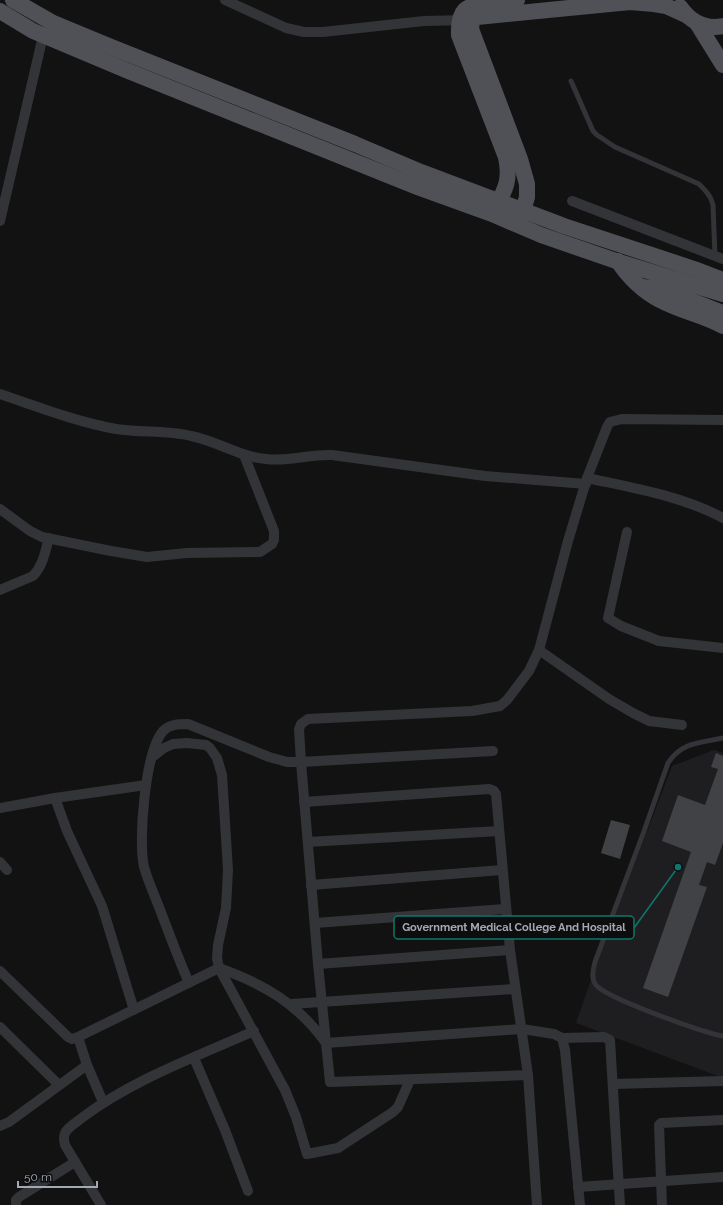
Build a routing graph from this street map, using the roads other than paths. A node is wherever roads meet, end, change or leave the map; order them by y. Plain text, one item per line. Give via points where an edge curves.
1 (13, 0) edge
2 (225, 0) edge
3 (517, 0) edge
4 (677, 0) edge
5 (0, 11) edge
6 (468, 13) edge
7 (691, 19) junction
8 (723, 26) edge
9 (43, 36) junction
10 (723, 65) edge
11 (571, 81) dead end
12 (572, 201) dead end
13 (495, 208) junction
14 (519, 217) junction
15 (0, 221) edge
16 (610, 242) junction
17 (719, 258) edge
18 (619, 262) junction
19 (723, 280) edge
20 (642, 287) junction
21 (723, 294) edge
22 (723, 313) edge
23 (723, 326) edge
24 (0, 394) edge
25 (723, 420) edge
26 (244, 455) junction
27 (586, 481) junction
28 (0, 509) edge
29 (723, 518) edge
30 (626, 532) dead end
31 (50, 538) junction
32 (0, 590) edge
33 (723, 648) edge
34 (539, 650) junction
35 (682, 725) dead end
36 (723, 738) edge
37 (493, 751) dead end
38 (152, 757) junction
39 (301, 762) junction
40 (146, 785) junction
41 (55, 798) junction
42 (304, 802) junction
43 (0, 808) edge
44 (499, 831) junction
45 (308, 842) junction
46 (502, 870) junction
47 (311, 885) junction
48 (505, 909) junction
49 (315, 923) junction
50 (510, 950) junction
51 (318, 964) junction
52 (219, 968) junction
53 (0, 971) edge
54 (189, 983) junction
55 (515, 989) junction
56 (322, 1002) junction
57 (291, 1004) junction
58 (134, 1010) junction
59 (0, 1027) edge
60 (522, 1029) junction
61 (254, 1032) junction
62 (723, 1036) edge
63 (78, 1037) junction
64 (562, 1038) junction
65 (326, 1043) junction
66 (194, 1058) junction
67 (87, 1065) junction
68 (528, 1075) junction
69 (410, 1080) junction
70 (723, 1081) edge
71 (613, 1084) junction
72 (59, 1085) junction
73 (103, 1102) junction
74 (723, 1120) edge
75 (0, 1126) edge
76 (75, 1162) junction
77 (723, 1177) edge
78 (662, 1182) junction
79 (618, 1184) junction
80 (578, 1187) junction
81 (248, 1191) dead end
82 (16, 1205) edge
83 (101, 1205) edge
84 (538, 1205) edge
85 (580, 1205) edge
86 (620, 1205) edge
87 (662, 1205) edge

1 - 13 main road via 53,23 355,144
2 - 6 street via 286,28 304,32 424,21
3 - 6 main road via 477,4
4 - 7 main road via 678,5
5 - 9 main road
6 - 7 main road via 630,2 666,6
6 - 13 main road via 459,35 506,157 509,171 505,190
6 - 14 main road via 471,29 528,184 527,197
7 - 8 main road via 709,27
7 - 10 main road
9 - 13 main road via 405,182
9 - 15 street
11 - 17 lane via 597,135 615,147 699,184 707,192 713,205
12 - 17 street
13 - 14 main road
14 - 16 main road
14 - 18 main road via 541,234
16 - 18 main road
16 - 19 main road
18 - 20 main road via 629,276
18 - 21 main road
20 - 22 main road via 664,290
20 - 23 main road via 660,301
24 - 26 street via 88,422 123,430 179,433 209,441
25 - 27 street via 622,419 610,422
26 - 27 street via 280,461 332,455 486,476
26 - 31 street via 274,531 272,544 260,552 188,553 146,557
27 - 29 street via 673,499
27 - 34 street
28 - 31 street via 30,531
30 - 33 street via 608,618 659,641
31 - 32 street via 37,573
34 - 35 street via 633,713 649,721
34 - 39 street via 529,671 500,706 472,711 308,719 301,724 300,729
36 - 62 lane via 681,748 668,763 592,971 593,981 597,987 623,1001
37 - 39 street
38 - 39 street via 163,731 179,723 188,724 277,760
38 - 40 street
38 - 52 street via 173,744 187,743 206,745 217,758 222,775 228,870 226,908 218,945
39 - 42 street
40 - 41 street
40 - 54 street via 142,841 145,869
41 - 43 street
41 - 58 street via 67,831 102,906
42 - 44 street via 489,789 496,794
42 - 45 street
44 - 45 street
44 - 46 street
45 - 47 street
46 - 47 street
46 - 48 street
47 - 49 street
48 - 49 street
48 - 50 street
49 - 51 street
50 - 51 street
50 - 55 street
51 - 56 street
52 - 54 street
52 - 57 street via 248,980
52 - 61 street
53 - 63 street via 68,1037
54 - 58 street
55 - 56 street
55 - 60 street
56 - 57 street
56 - 65 street
57 - 65 street via 310,1022
58 - 63 street
59 - 72 street
60 - 64 street via 554,1034
60 - 65 street
60 - 68 street
61 - 66 street
61 - 69 street via 285,1090 307,1154 338,1148 393,1112 398,1107
63 - 67 street
64 - 71 street via 604,1037 610,1040
64 - 80 street via 566,1050
65 - 69 street via 330,1082
66 - 73 street
66 - 81 street
67 - 72 street
67 - 73 street
68 - 69 street
68 - 84 street
70 - 71 street
71 - 79 street
72 - 75 street
73 - 76 street via 65,1132 65,1145
74 - 78 street via 659,1125
76 - 82 street via 19,1196
76 - 83 street
77 - 78 street
78 - 79 street
78 - 87 street
79 - 80 street
79 - 86 street
80 - 85 street

